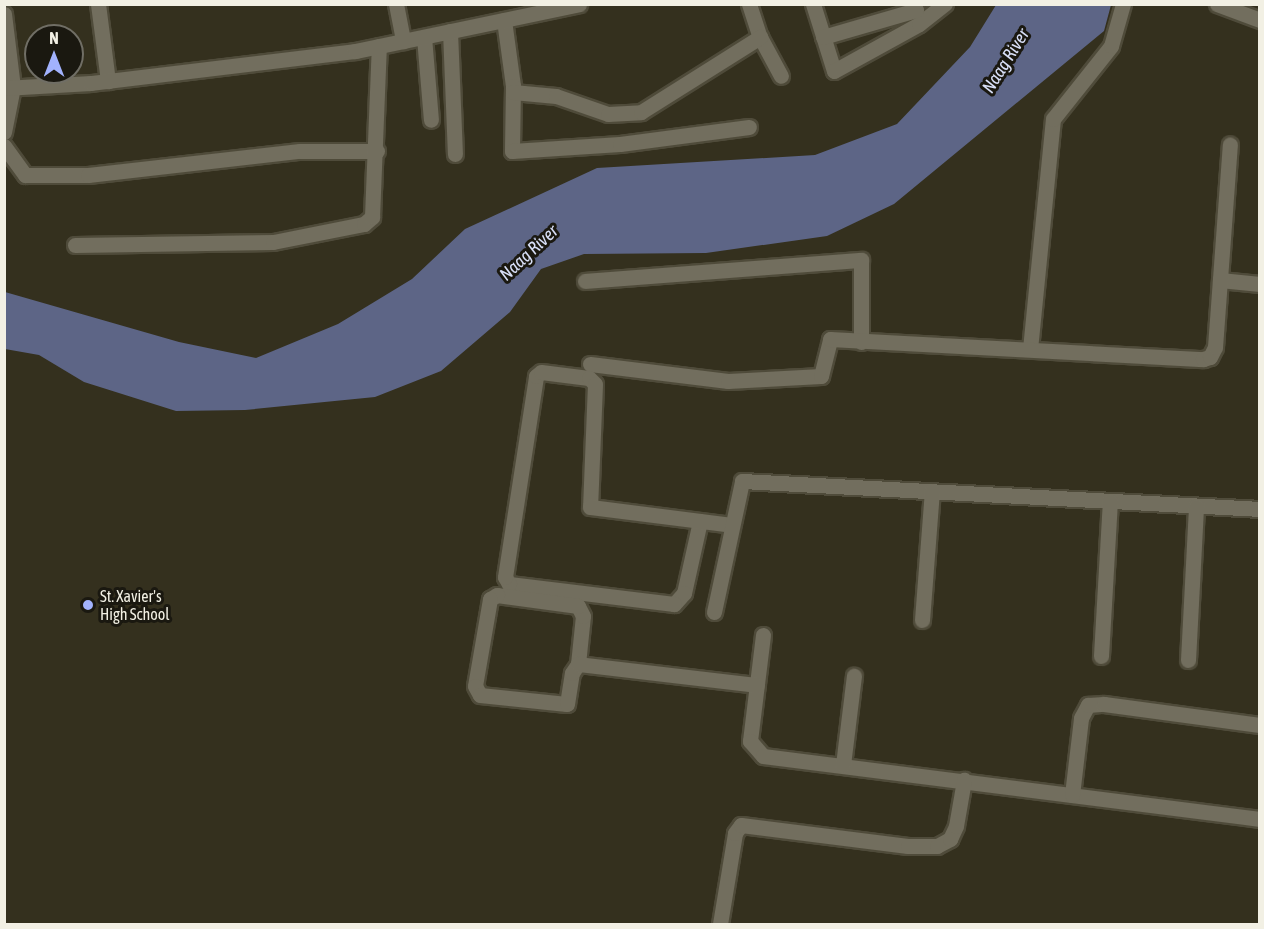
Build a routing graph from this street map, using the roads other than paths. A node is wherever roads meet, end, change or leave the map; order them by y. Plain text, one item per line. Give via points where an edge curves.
1 (98, 4) edge
2 (396, 4) edge
3 (579, 4) edge
4 (749, 4) edge
5 (813, 4) edge
6 (945, 4) edge
7 (1123, 4) edge
8 (1217, 4) edge
9 (917, 13) edge
10 (4, 14) edge
11 (504, 20) junction
12 (1260, 20) edge
13 (450, 31) junction
14 (424, 37) junction
15 (760, 37) junction
16 (823, 37) junction
17 (403, 41) junction
18 (379, 46) junction
19 (781, 76) dead end
20 (108, 81) junction
21 (9, 87) edge
22 (513, 92) junction
23 (431, 120) dead end
24 (749, 127) dead end
25 (4, 132) edge
26 (1230, 145) dead end
27 (4, 146) edge
28 (377, 151) junction
29 (455, 154) dead end
30 (75, 244) dead end
31 (1220, 280) junction
32 (585, 281) dead end
33 (1260, 284) edge
34 (861, 342) junction
35 (1030, 349) junction
36 (591, 364) dead end
37 (932, 491) junction
38 (1110, 501) junction
39 (1196, 506) junction
40 (1260, 509) edge
41 (700, 521) junction
42 (732, 525) junction
43 (714, 612) dead end
44 (922, 620) dead end
45 (763, 635) dead end
46 (1101, 656) dead end
47 (1188, 660) dead end
48 (578, 664) junction
49 (854, 676) dead end
50 (757, 685) junction
51 (1260, 725) edge
52 (843, 765) junction
53 (964, 780) junction
54 (1072, 795) junction
55 (1260, 819) edge
56 (720, 924) edge

1 - 20 street
2 - 17 street
3 - 11 street
4 - 15 street
5 - 16 street
6 - 9 street
7 - 35 street via 1112,46 1053,118
8 - 12 street
9 - 16 street
9 - 16 street via 834,71
10 - 21 street
11 - 13 street
11 - 22 street
13 - 14 street
13 - 29 street
14 - 17 street
14 - 23 street
15 - 19 street
15 - 22 street via 641,112 608,114 556,96
17 - 18 street
18 - 20 street
18 - 28 street
20 - 21 street
21 - 25 street
22 - 24 street via 510,145 517,152
26 - 31 street
27 - 28 street via 25,175 88,175 300,151
28 - 30 street via 372,217 364,224 273,242
31 - 33 street
31 - 35 street via 1215,347 1210,357
32 - 34 street via 861,260
34 - 35 street
34 - 36 street via 830,339 821,376 728,381
37 - 38 street
37 - 42 street via 742,481
37 - 44 street
38 - 39 street
38 - 46 street
39 - 40 street
39 - 47 street
41 - 41 street via 590,507 595,384 590,378 541,372 536,376 505,577 508,584 674,604 684,593
41 - 42 street
42 - 43 street
45 - 50 street
48 - 48 street via 572,673 567,704 480,695 475,686 490,599 497,595 578,606 583,616
48 - 50 street
49 - 52 street
50 - 52 street via 750,741 757,753
51 - 54 street via 1088,705 1081,718
52 - 53 street
53 - 54 street
53 - 56 street via 951,839 937,846 908,846 741,825 735,832
54 - 55 street

